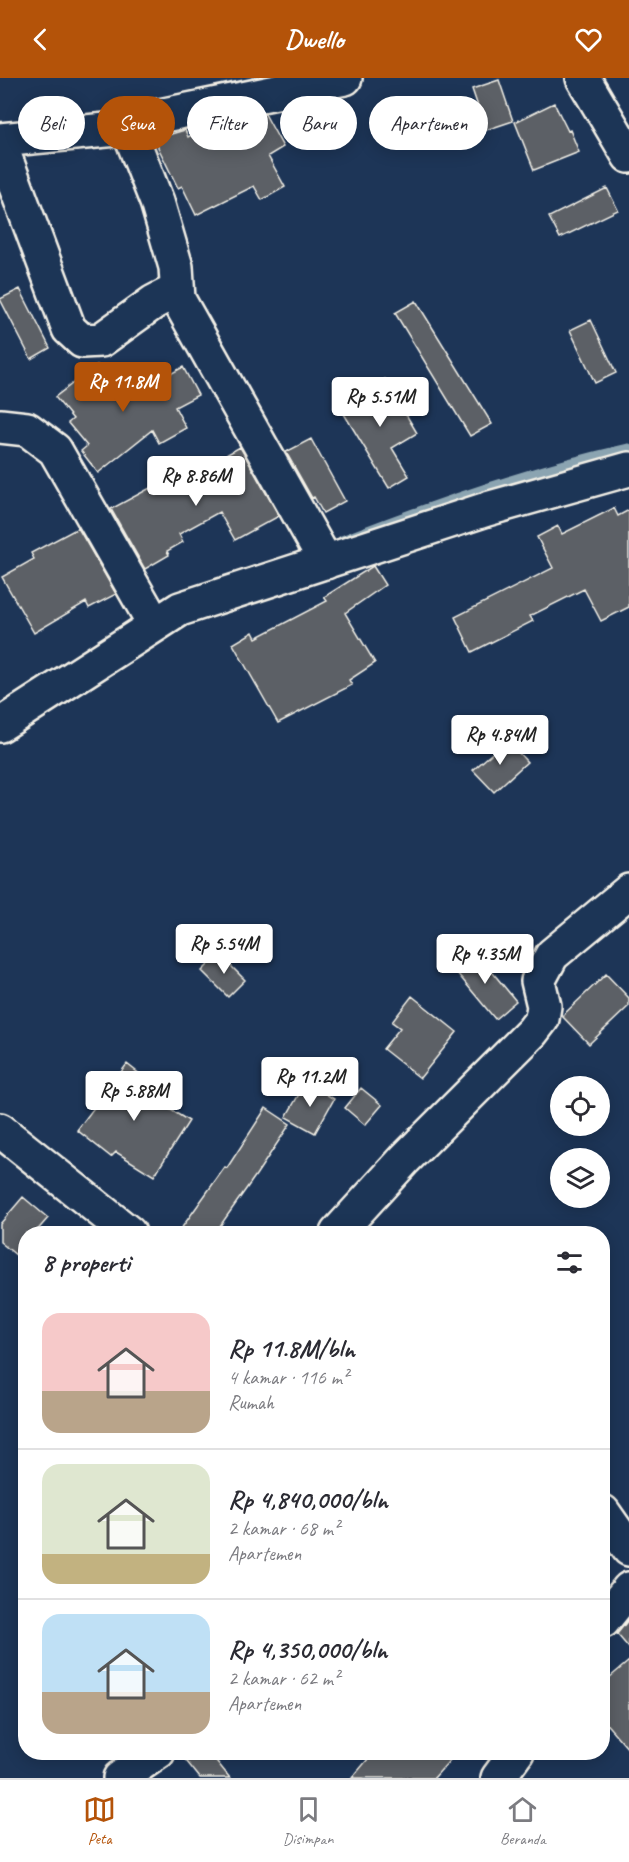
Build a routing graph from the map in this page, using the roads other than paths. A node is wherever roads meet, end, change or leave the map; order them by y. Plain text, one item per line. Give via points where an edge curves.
1 (345, 78) edge
2 (583, 78) edge
3 (175, 113) edge
4 (97, 131) edge
5 (0, 142) edge
6 (137, 150) edge
7 (629, 156) edge
8 (177, 290) junction
9 (0, 426) edge
10 (629, 469) edge
11 (326, 562) junction
12 (155, 625) junction
13 (0, 725) edge
14 (629, 891) edge
15 (0, 1130) edge
16 (120, 1226) edge
17 (343, 1226) edge
18 (610, 1522) edge
19 (629, 1549) edge
20 (629, 1589) edge
21 (610, 1613) edge
22 (511, 1760) edge
23 (498, 1778) edge

1 - 3 street
2 - 7 street
4 - 5 street
5 - 8 street via 69,329 82,341 101,340
6 - 8 street via 177,267
8 - 11 street via 178,299
9 - 12 street via 27,429 55,450
10 - 11 street via 487,509
11 - 12 street via 180,609
12 - 13 street
14 - 17 street via 552,955 538,981 544,1006 542,1019 532,1032
15 - 16 street
18 - 19 street
20 - 21 street
22 - 23 street

